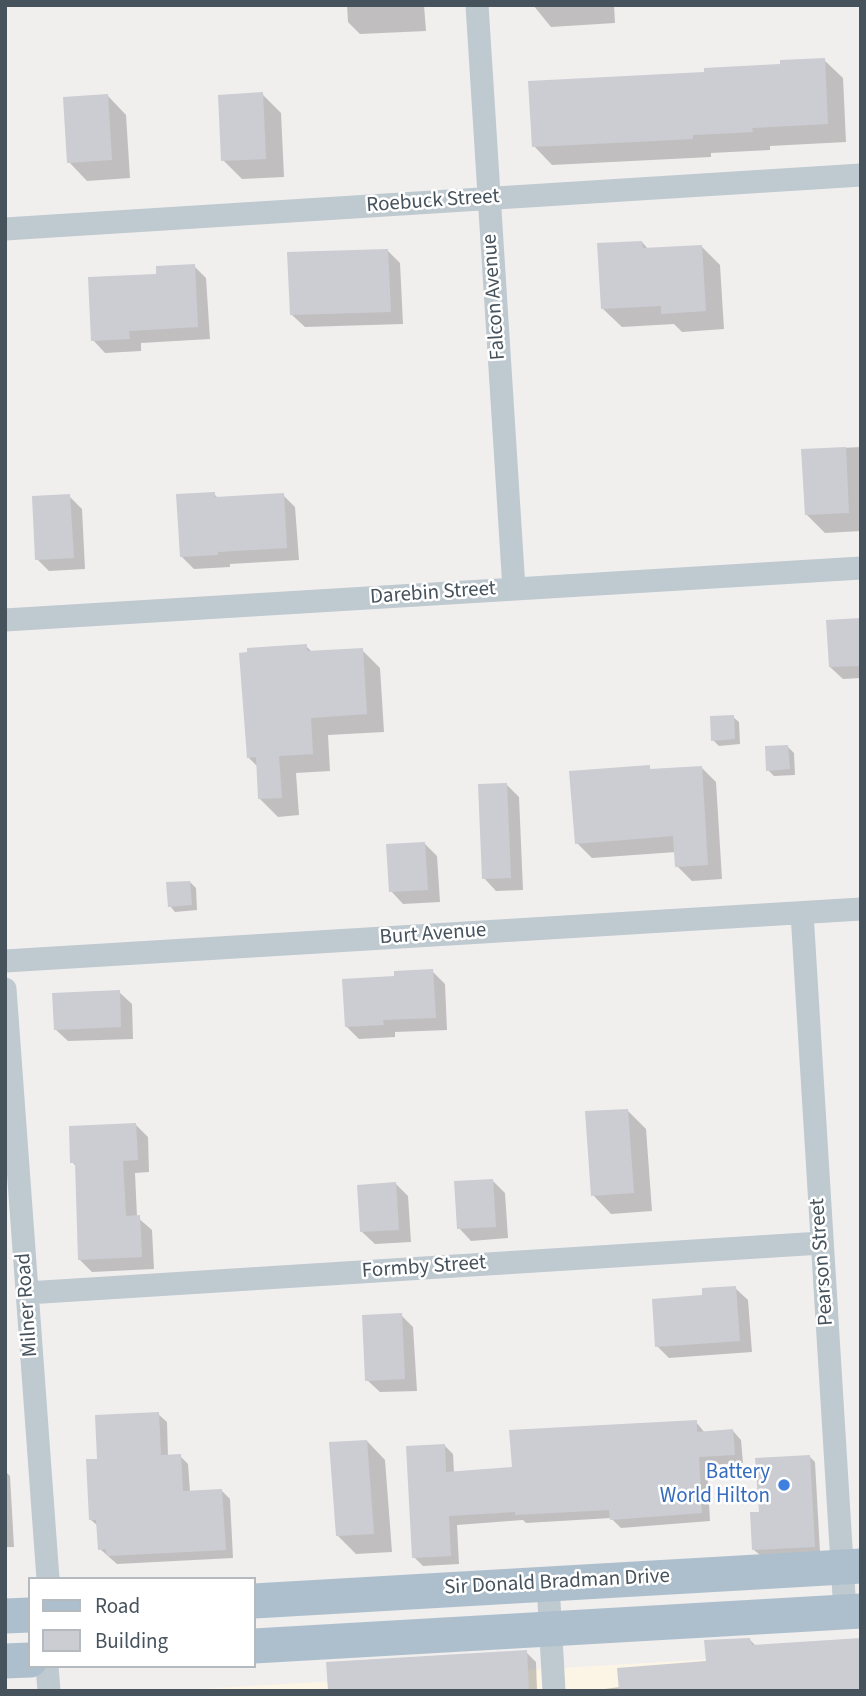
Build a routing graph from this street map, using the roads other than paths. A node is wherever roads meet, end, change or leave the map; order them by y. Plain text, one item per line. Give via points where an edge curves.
1 (477, 5) edge
2 (861, 175) edge
3 (489, 199) junction
4 (5, 229) edge
5 (861, 568) edge
6 (514, 589) junction
7 (5, 620) edge
8 (861, 909) edge
9 (802, 913) junction
10 (5, 961) edge
11 (5, 989) edge
12 (821, 1243) junction
13 (27, 1293) junction
14 (852, 1567) edge
15 (48, 1577) edge
16 (548, 1584) junction
17 (256, 1601) edge
18 (853, 1612) edge
19 (28, 1615) edge
20 (5, 1616) edge
21 (550, 1628) junction
22 (256, 1646) edge
23 (28, 1660) edge
24 (5, 1661) edge
25 (47, 1668) edge
26 (49, 1691) edge
27 (554, 1691) edge

1 - 3 street, Falcon Avenue
2 - 3 street, Roebuck Street
3 - 4 street, Roebuck Street
3 - 6 street, Falcon Avenue
5 - 6 street, Darebin Street
6 - 7 street, Darebin Street
8 - 9 street, Burt Avenue
9 - 10 street, Burt Avenue
9 - 12 street, Pearson Street
11 - 13 street, Milner Road
12 - 13 street, Formby Street
12 - 14 street, Pearson Street
13 - 15 street, Milner Road
14 - 16 main road, Sir Donald Bradman Drive
14 - 18 street, Pearson Street
16 - 17 main road, Sir Donald Bradman Drive
16 - 21 street
18 - 21 main road
19 - 20 main road
21 - 22 main road
21 - 27 street
23 - 24 main road
25 - 26 street

